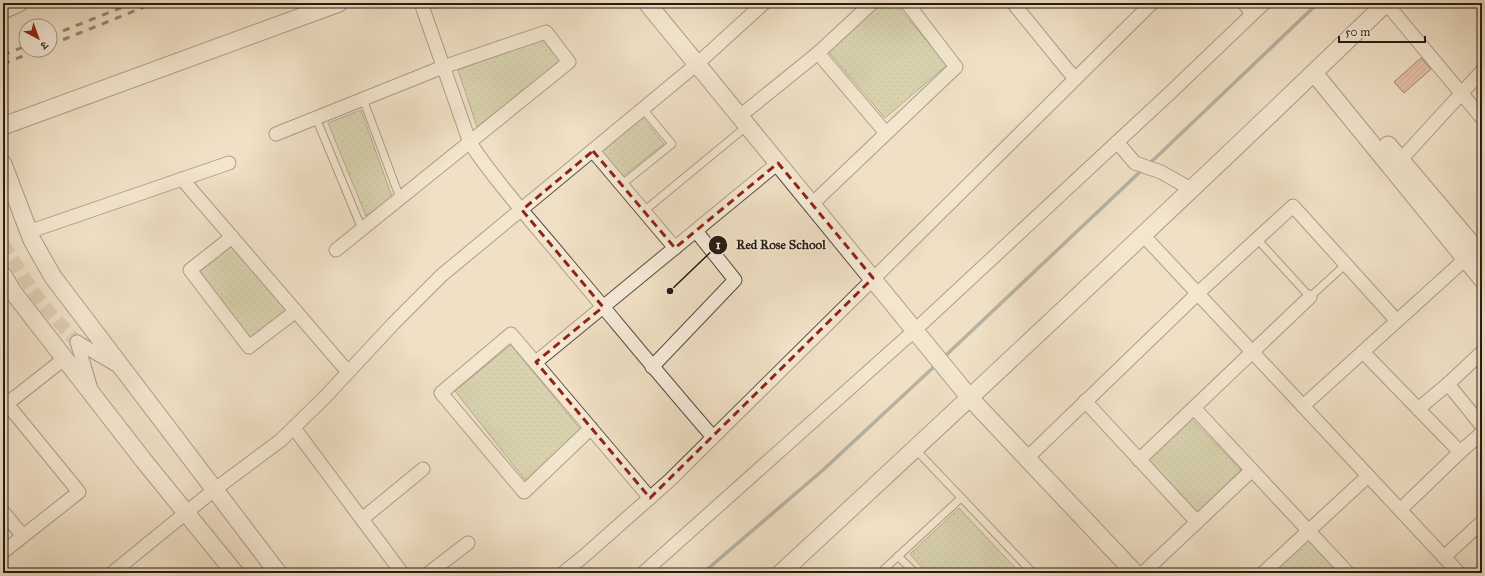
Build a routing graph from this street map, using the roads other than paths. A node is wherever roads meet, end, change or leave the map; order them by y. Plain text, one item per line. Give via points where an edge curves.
1 (18, 3) edge
2 (339, 3) edge
3 (421, 3) edge
4 (647, 3) edge
5 (764, 3) edge
6 (872, 3) edge
7 (906, 3) edge
8 (1013, 3) edge
9 (1152, 3) edge
10 (1244, 3) edge
11 (1264, 3) edge
12 (1386, 3) edge
13 (3, 10) edge
14 (1252, 14) junction
15 (818, 53) junction
16 (698, 64) junction
17 (443, 68) junction
18 (1318, 69) junction
19 (1482, 71) edge
20 (1075, 78) junction
21 (1462, 93) junction
22 (363, 99) junction
23 (643, 109) junction
24 (316, 118) junction
25 (1482, 118) edge
26 (744, 121) junction
27 (3, 126) edge
28 (886, 133) junction
29 (276, 134) dead end
30 (1117, 142) junction
31 (470, 143) junction
32 (593, 151) junction
33 (229, 163) dead end
34 (778, 163) junction
35 (3, 164) edge
36 (1396, 164) junction
37 (182, 179) junction
38 (621, 185) junction
39 (1191, 189) junction
40 (400, 198) junction
41 (812, 204) junction
42 (522, 210) junction
43 (644, 211) junction
44 (362, 229) junction
45 (696, 231) junction
46 (28, 232) junction
47 (1143, 235) junction
48 (232, 237) junction
49 (1257, 239) junction
50 (675, 248) junction
51 (336, 250) dead end
52 (1475, 255) edge
53 (1346, 264) junction
54 (3, 275) edge
55 (873, 278) junction
56 (1482, 279) edge
57 (1197, 294) junction
58 (1310, 297) junction
59 (603, 307) junction
60 (296, 311) junction
61 (1397, 321) junction
62 (915, 330) junction
63 (1253, 352) junction
64 (1363, 352) junction
65 (1482, 352) edge
66 (64, 358) junction
67 (536, 362) junction
68 (652, 367) junction
69 (122, 368) junction
70 (348, 372) junction
71 (1448, 384) junction
72 (92, 394) junction
73 (970, 398) junction
74 (1086, 401) junction
75 (4, 403) edge
76 (1303, 406) junction
77 (1194, 408) junction
78 (1418, 409) junction
79 (1482, 426) edge
80 (294, 428) junction
81 (591, 428) junction
82 (1482, 433) edge
83 (713, 437) junction
84 (914, 449) junction
85 (1460, 452) junction
86 (1026, 458) junction
87 (1139, 460) junction
88 (423, 469) dead end
89 (1252, 470) junction
90 (1368, 476) junction
91 (214, 490) junction
92 (650, 498) junction
93 (961, 498) junction
94 (1400, 510) junction
95 (3, 512) edge
96 (186, 513) junction
97 (362, 519) junction
98 (1197, 522) junction
99 (1482, 522) edge
100 (1308, 531) junction
101 (23, 536) junction
102 (468, 543) dead end
103 (3, 552) edge
104 (898, 556) junction
105 (1444, 557) junction
106 (121, 570) edge
107 (235, 573) edge
108 (278, 573) edge
109 (402, 573) edge
110 (429, 573) edge
111 (563, 573) edge
112 (643, 573) edge
113 (781, 573) edge
114 (880, 573) edge
115 (915, 573) edge
116 (1033, 573) edge
117 (1134, 573) edge
118 (1143, 573) edge
119 (1263, 573) edge
120 (1348, 573) edge
121 (1459, 573) edge

1 - 13 street
2 - 27 street
3 - 17 street
4 - 16 street
5 - 16 street
6 - 15 street
7 - 28 street via 956,67
8 - 20 street
9 - 20 street
10 - 14 street
11 - 14 street
12 - 18 street
12 - 21 street
14 - 30 street
15 - 26 street
15 - 28 street
16 - 23 street
16 - 26 street
17 - 22 street
17 - 31 street
17 - 31 street via 546,32 569,62
18 - 36 street
18 - 39 street
19 - 21 street
20 - 55 street
21 - 25 street
21 - 36 street
22 - 24 street
22 - 40 lane
23 - 32 street
23 - 38 lane via 672,144
24 - 29 street
24 - 44 lane
26 - 34 street
26 - 43 lane
28 - 41 street
30 - 39 street via 1135,163 1161,172
30 - 62 street
31 - 40 street
31 - 42 street
32 - 38 street
32 - 42 street
33 - 37 street
34 - 41 street
34 - 45 street
35 - 46 street
36 - 52 street
37 - 46 street
37 - 48 street
38 - 43 street
39 - 47 street
40 - 44 street
41 - 55 street
42 - 59 street
42 - 70 street via 442,275
43 - 50 street
44 - 51 street
45 - 50 street
45 - 68 street via 735,280
46 - 69 street via 53,278
47 - 57 street
47 - 73 street
48 - 60 street
48 - 60 street via 190,270 249,347
49 - 53 street via 1293,206
49 - 57 street
49 - 58 lane
50 - 59 street
52 - 56 street
52 - 61 street
53 - 58 lane
53 - 61 street
54 - 66 street via 13,292
55 - 62 street
55 - 83 street
57 - 63 street
57 - 74 street
58 - 63 street
59 - 67 street
59 - 68 street
60 - 70 street
61 - 64 street
62 - 73 street
62 - 112 street
63 - 76 street
63 - 77 street
64 - 76 street
64 - 78 street
65 - 71 street
66 - 72 street
66 - 75 street
67 - 81 street
67 - 81 street via 511,334 441,393 524,492
68 - 83 street
69 - 72 street via 77,342
69 - 91 street
70 - 80 street
71 - 78 street
71 - 79 street
72 - 96 street
73 - 84 street
73 - 86 street
74 - 86 street
74 - 87 street
75 - 101 street via 79,492
76 - 90 street
77 - 87 street
77 - 89 street
78 - 85 street
80 - 91 street
80 - 97 street
81 - 92 street
82 - 85 street
83 - 92 street
84 - 93 lane
84 - 113 street
85 - 94 street
86 - 117 street
87 - 98 street
88 - 97 street
89 - 98 street
89 - 100 street
90 - 94 street
90 - 100 street
91 - 96 street
91 - 108 street
92 - 111 street
93 - 104 lane
93 - 116 lane
94 - 105 street
95 - 101 street
96 - 106 street
96 - 107 street
97 - 109 street
98 - 118 street
99 - 105 street
100 - 119 street
100 - 120 street
101 - 103 street
102 - 110 street
104 - 114 lane
104 - 115 lane
105 - 121 street

